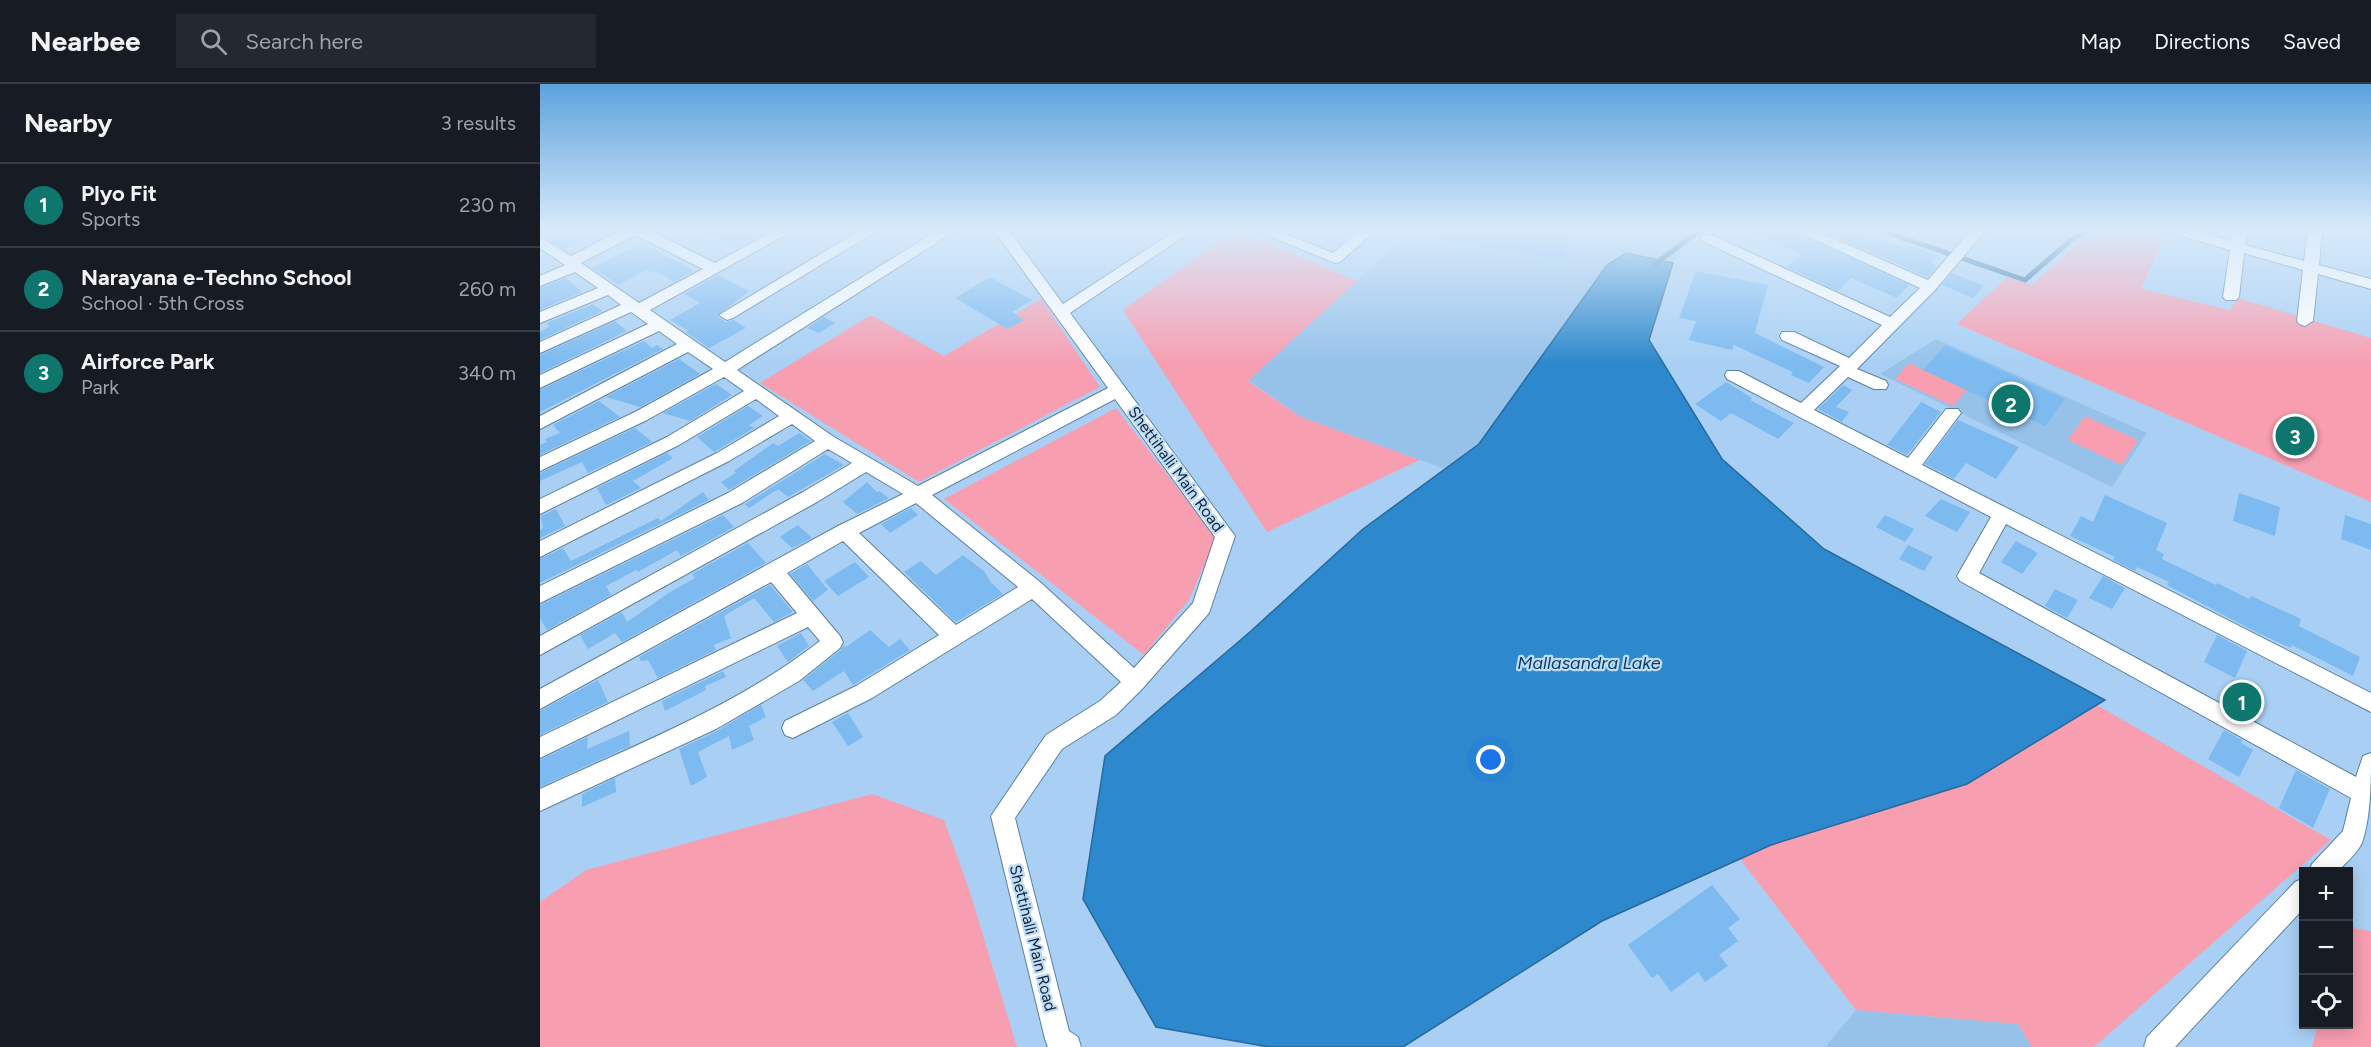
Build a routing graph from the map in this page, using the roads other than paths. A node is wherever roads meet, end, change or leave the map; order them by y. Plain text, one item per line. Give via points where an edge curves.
1 (554, 274) edge
2 (588, 274) edge
3 (706, 274) edge
4 (797, 274) edge
5 (879, 274) edge
6 (1033, 274) edge
7 (1119, 274) edge
8 (1784, 274) edge
9 (1901, 274) edge
10 (1941, 274) edge
11 (2234, 274) edge
12 (2311, 274) edge
13 (2334, 274) edge
14 (540, 281) edge
15 (2371, 284) edge
16 (1930, 287) junction
17 (610, 289) junction
18 (2231, 297) dead end
19 (636, 307) junction
20 (1061, 312) junction
21 (727, 315) dead end
22 (540, 318) edge
23 (2305, 321) dead end
24 (660, 324) junction
25 (1892, 324) junction
26 (1788, 336) dead end
27 (690, 345) junction
28 (540, 348) edge
29 (1848, 367) junction
30 (726, 369) junction
31 (1733, 375) dead end
32 (540, 382) edge
33 (1880, 385) dead end
34 (1118, 390) junction
35 (757, 391) junction
36 (1802, 411) junction
37 (1952, 413) dead end
38 (792, 416) junction
39 (540, 423) edge
40 (828, 441) junction
41 (866, 463) junction
42 (540, 465) edge
43 (1911, 465) junction
44 (918, 494) junction
45 (540, 507) edge
46 (2002, 514) junction
47 (845, 531) junction
48 (540, 550) edge
49 (774, 571) junction
50 (1033, 588) junction
51 (540, 595) edge
52 (811, 616) junction
53 (954, 636) junction
54 (540, 646) edge
55 (1135, 682) junction
56 (540, 700) edge
57 (2371, 703) edge
58 (793, 728) dead end
59 (540, 748) edge
60 (2371, 763) edge
61 (2363, 793) junction
62 (540, 800) edge
63 (2325, 867) edge
64 (2299, 895) edge
65 (1068, 1047) edge
66 (2157, 1047) edge

1 - 14 street
2 - 17 street
3 - 19 street
4 - 21 street
5 - 30 street
6 - 20 street, Shettihalli Main Road
7 - 20 street
8 - 25 street
9 - 16 street
10 - 16 street
11 - 18 street
12 - 23 street
13 - 15 street
16 - 25 street
17 - 19 street
17 - 22 street
19 - 24 street
19 - 28 street
20 - 34 street, Shettihalli Main Road
24 - 27 street
24 - 32 street
25 - 29 street
26 - 29 street
27 - 30 street
27 - 39 street
29 - 33 street
29 - 36 street
30 - 35 street
30 - 42 street
31 - 36 street
34 - 44 street
34 - 55 street, Shettihalli Main Road via 1225,536 1202,607
35 - 38 street
35 - 45 street via 673,441
36 - 43 street
37 - 43 street
38 - 40 street
38 - 48 street via 723,457
40 - 41 street
40 - 51 street via 735,498
41 - 44 street
41 - 54 street
43 - 46 street
44 - 47 street
44 - 50 street
46 - 57 street
46 - 61 street via 1967,576
47 - 49 street
47 - 53 street
49 - 52 street
49 - 56 street
50 - 53 street
50 - 55 street
52 - 59 street
52 - 62 street via 833,642 792,675 708,722
53 - 58 street via 864,692
55 - 65 street, Shettihalli Main Road via 1108,708 1054,742 1003,816 1058,1040
60 - 61 street
61 - 63 street via 2353,837
64 - 66 street

